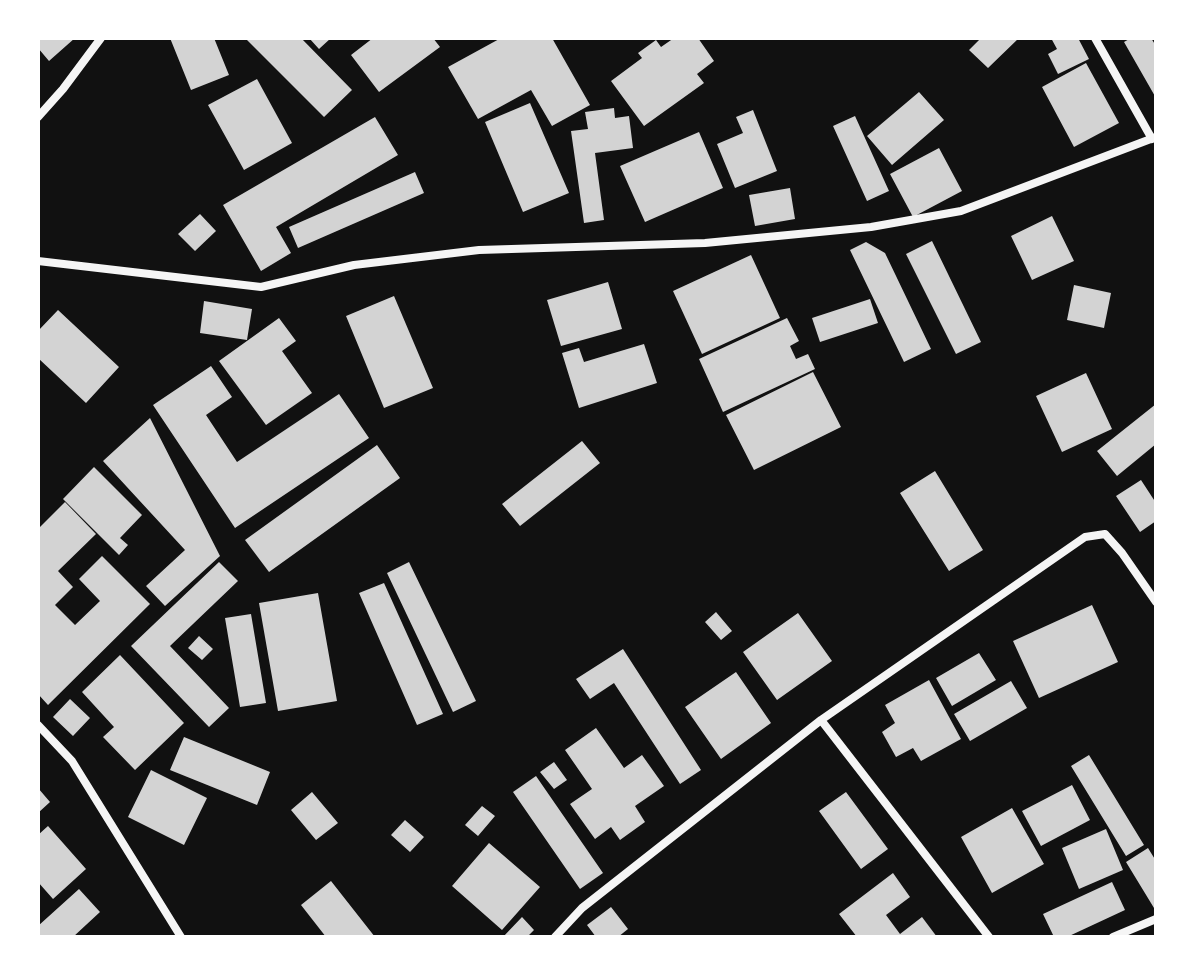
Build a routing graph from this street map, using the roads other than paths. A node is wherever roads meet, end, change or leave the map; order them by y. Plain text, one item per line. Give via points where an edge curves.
1 (101, 38) edge
2 (1095, 38) edge
3 (38, 117) edge
4 (1154, 138) edge
5 (38, 261) edge
6 (1156, 602) edge
7 (821, 720) junction
8 (38, 725) edge
9 (1156, 919) edge
10 (181, 937) edge
11 (555, 937) edge
12 (989, 937) edge
13 (1113, 937) edge

1 - 3 street
2 - 4 street
4 - 5 street via 961,211 871,227 705,243 479,250 354,265 261,287
6 - 7 street via 1105,534 1085,537
7 - 11 street via 582,908
7 - 12 street
8 - 10 street via 72,761
9 - 13 street

